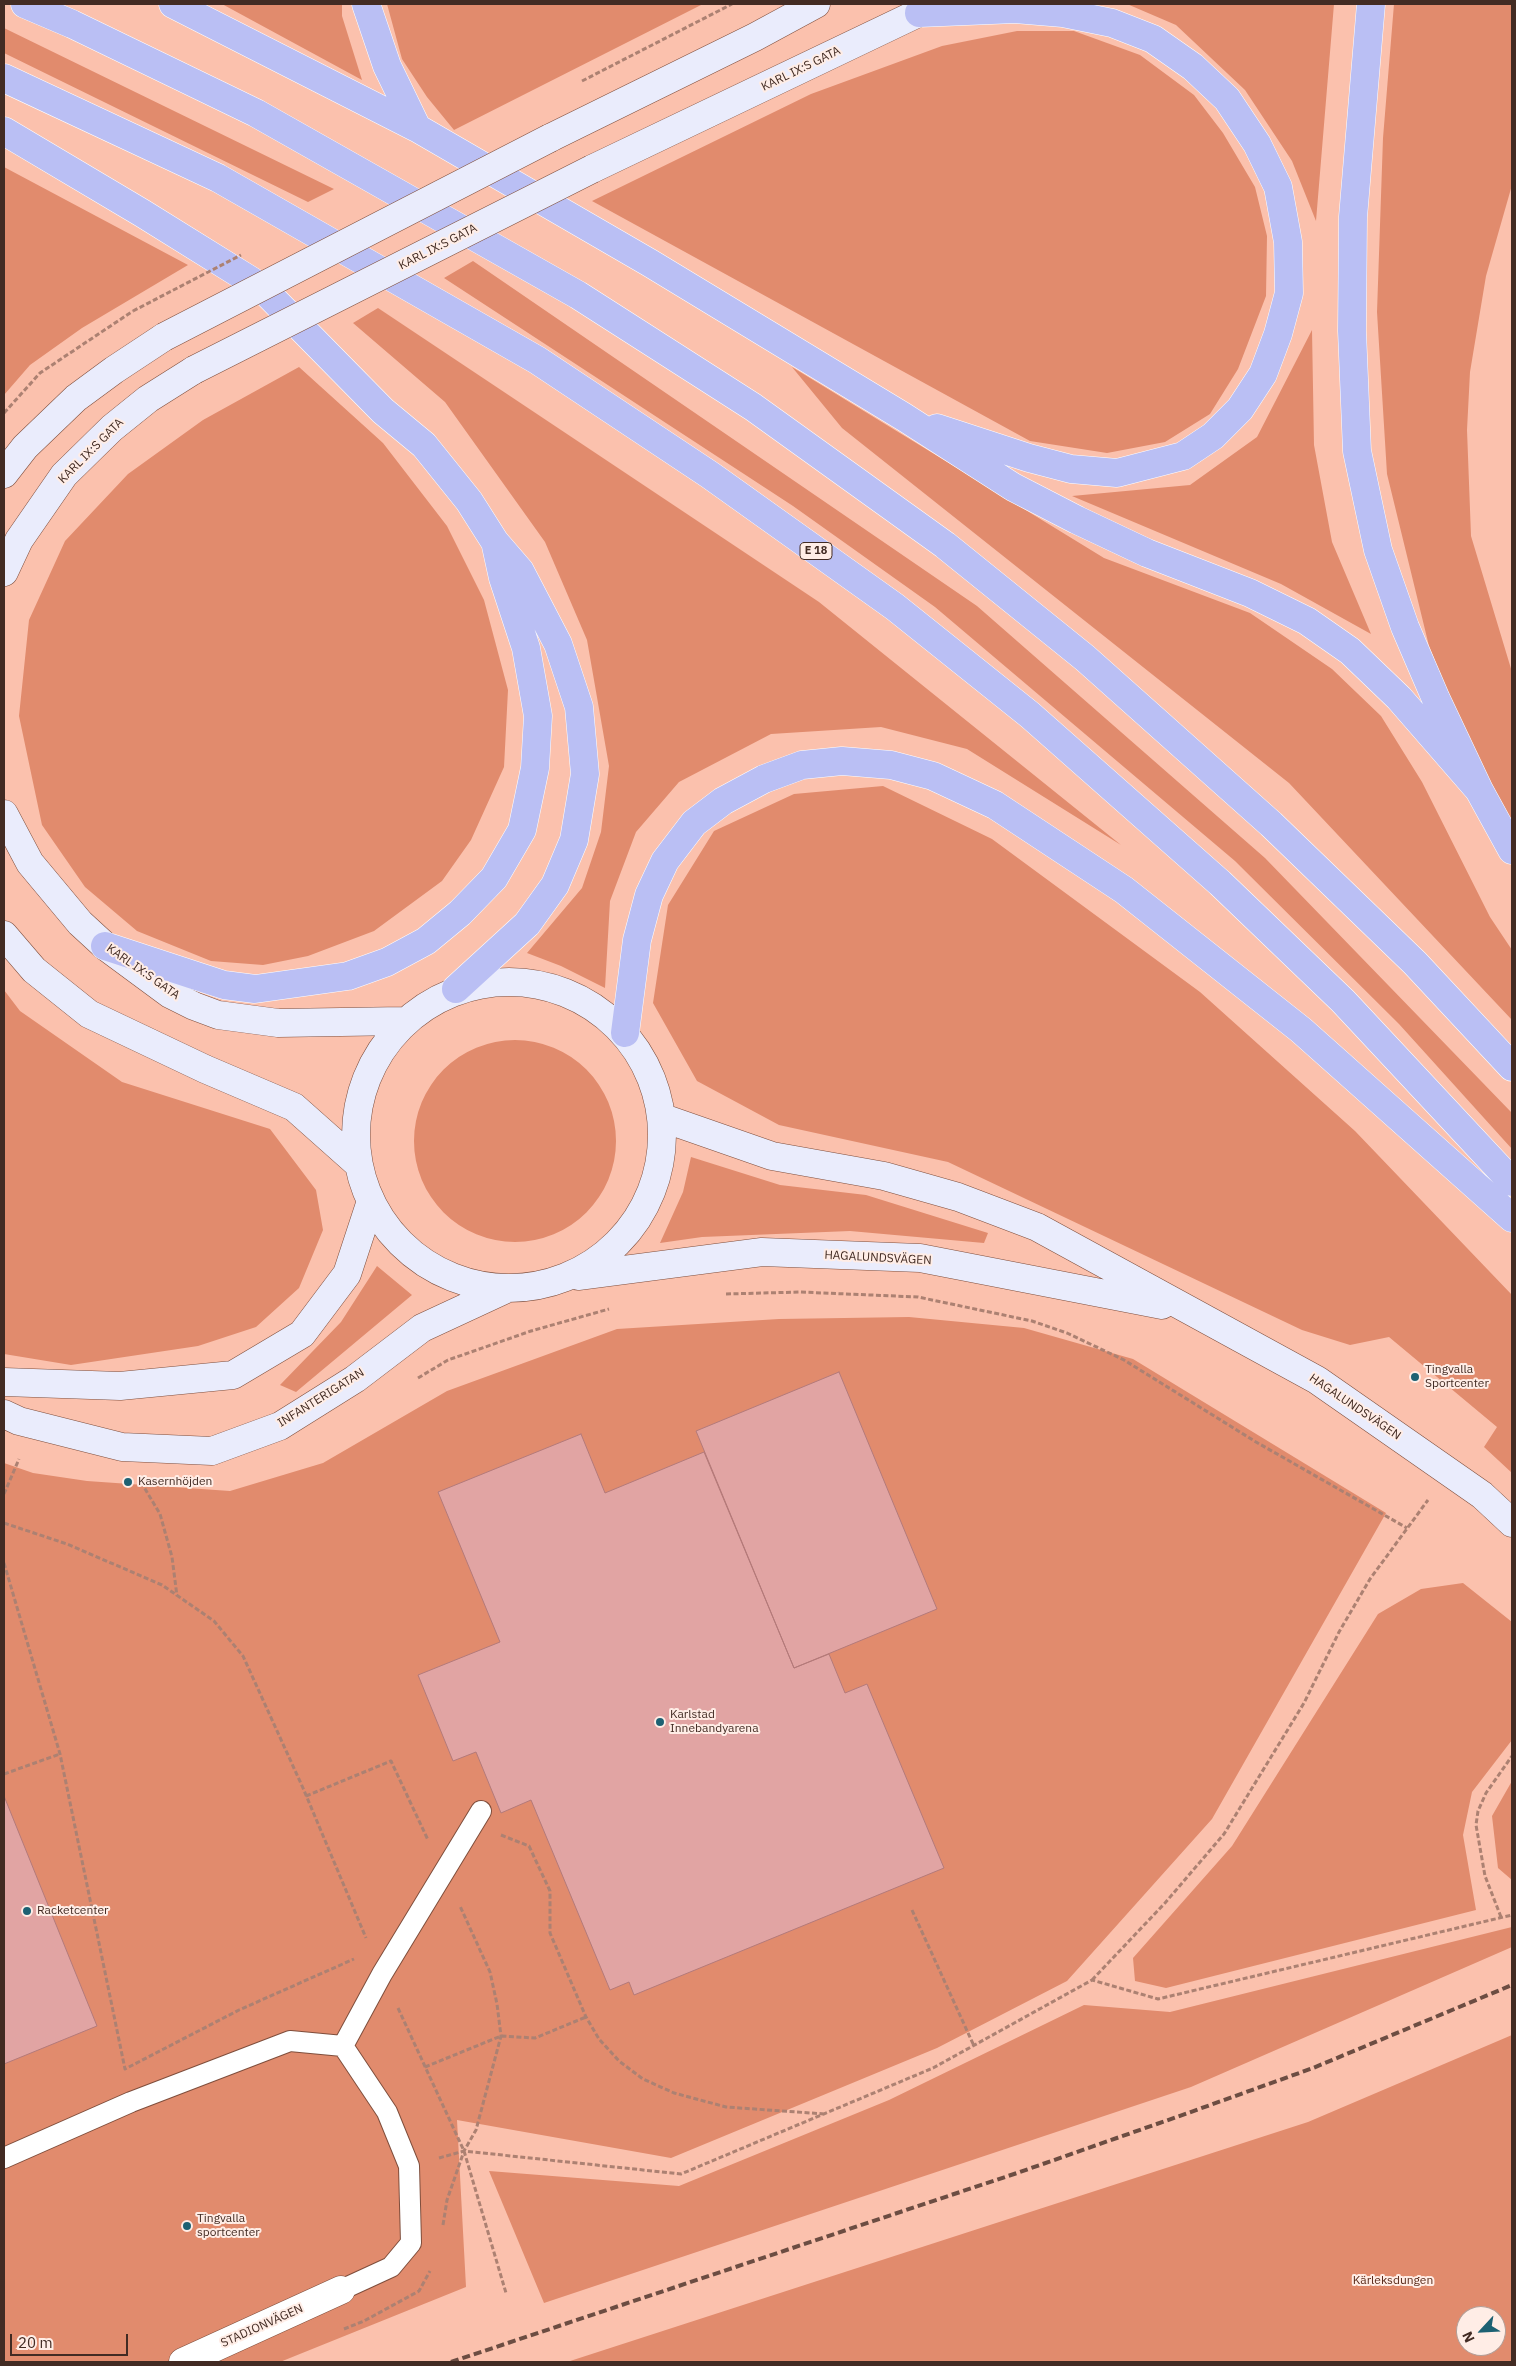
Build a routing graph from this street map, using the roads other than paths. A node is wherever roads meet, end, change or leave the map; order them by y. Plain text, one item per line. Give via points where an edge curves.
1 (25, 4) edge
2 (173, 4) edge
3 (366, 4) edge
4 (816, 4) edge
5 (1371, 4) edge
6 (928, 8) edge
7 (4, 78) edge
8 (417, 128) junction
9 (4, 131) edge
10 (904, 417) junction
11 (4, 474) edge
12 (495, 542) junction
13 (4, 572) edge
14 (1479, 790) junction
15 (4, 814) edge
16 (1512, 850) edge
17 (4, 935) edge
18 (105, 946) junction
19 (456, 989) junction
20 (404, 1021) junction
21 (625, 1033) junction
22 (1512, 1067) edge
23 (663, 1118) junction
24 (357, 1163) junction
25 (1512, 1182) edge
26 (370, 1204) junction
27 (1512, 1218) edge
28 (568, 1277) junction
29 (506, 1289) junction
30 (1185, 1309) junction
31 (4, 1382) edge
32 (4, 1414) edge
33 (1512, 1524) edge
34 (481, 1811) road end
35 (343, 2046) junction
36 (4, 2158) edge
37 (341, 2290) joint
38 (183, 2362) edge

1 - 22 highway via 256,113 578,295 753,407 945,545 1085,658 1270,824 1415,963
2 - 8 highway
3 - 8 highway via 387,66
4 - 11 street, bridge via 164,337 76,398 25,446
5 - 14 highway via 1353,217 1352,331 1357,451 1378,550 1402,619
6 - 10 highway via 1015,9 1063,13 1112,23 1152,39 1193,66 1227,100 1257,144 1278,187 1288,242 1289,293 1263,374 1245,402 1213,436 1183,456 1117,473 1071,469
6 - 13 street, KARL IX:S GATA, bridge via 592,169 194,370 148,399 112,428 64,475 19,540
7 - 25 highway, E 18 via 218,178 537,360 710,475 895,607 1030,715 1220,883 1343,1001
8 - 10 highway via 650,263
9 - 12 highway via 260,287 383,410 424,445 469,501
10 - 14 highway via 1013,487 1076,520 1147,553 1250,593 1306,621 1350,651 1399,698
12 - 18 highway via 526,648 538,716 535,768 522,830 494,878 460,913 426,941 388,962 348,976 255,990 224,985
12 - 19 highway via 520,571 558,644 579,707 585,774 574,840 555,885 527,924
14 - 16 highway
15 - 18 street, KARL IX:S GATA via 30,863 80,923
17 - 24 street via 34,970 88,1014 294,1107
18 - 20 street, KARL IX:S GATA via 170,994 218,1015 278,1023
19 - 20 street via 428,1002
19 - 21 street via 502,980 547,985 590,1003
20 - 24 street via 373,1062 356,1111
21 - 23 street via 650,1073
21 - 27 highway via 637,940 648,895 665,861 694,823 723,801 764,779 802,765 842,761 891,764 933,776 995,805 1124,890 1301,1030
23 - 28 street via 660,1168 642,1214 610,1251
23 - 30 street, HAGALUNDSVÄGEN via 772,1156 884,1176 958,1197 1037,1227
24 - 26 street
26 - 29 street via 394,1238 427,1265 465,1282
26 - 31 street via 347,1274 302,1334 233,1374 120,1386
28 - 29 street via 538,1286
28 - 30 street, HAGALUNDSVÄGEN via 762,1252 920,1258
29 - 32 street, INFANTERIGATAN via 422,1328 355,1379 280,1426 212,1451 122,1447 19,1421
30 - 33 street, HAGALUNDSVÄGEN via 1317,1380 1482,1495
34 - 35 lane via 382,1974
35 - 36 lane via 290,2041 131,2102
35 - 37 lane via 387,2112 409,2166 411,2243 391,2267
37 - 38 street, STADIONVÄGEN

